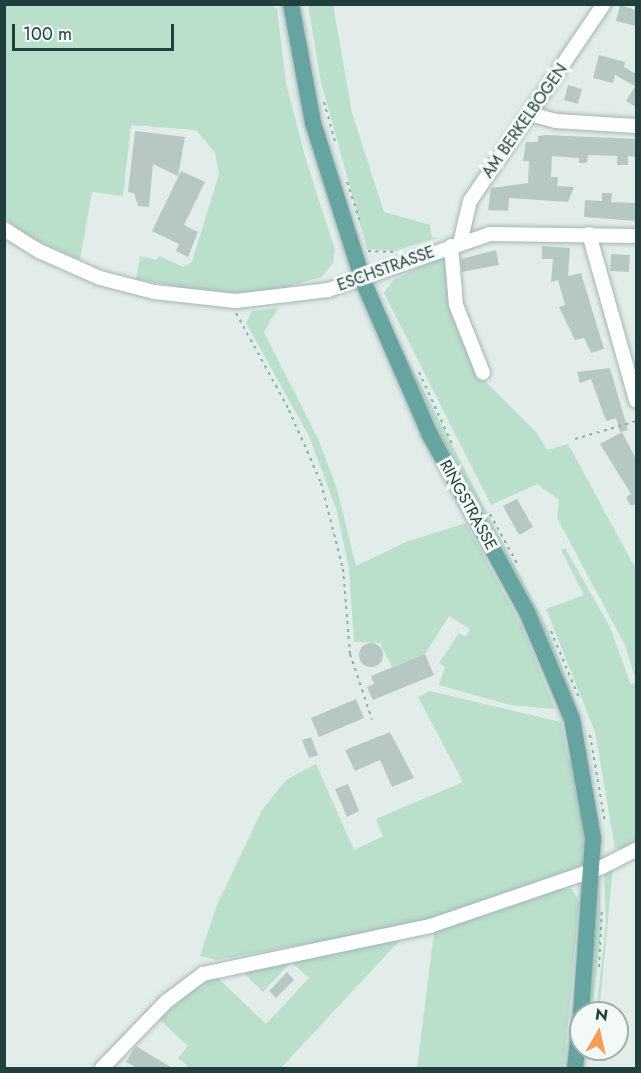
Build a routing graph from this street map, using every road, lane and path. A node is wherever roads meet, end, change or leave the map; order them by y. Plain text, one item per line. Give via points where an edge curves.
1 (291, 4) edge
2 (604, 4) edge
3 (530, 114) junction
4 (636, 126) edge
5 (4, 229) edge
6 (589, 234) junction
7 (636, 236) edge
8 (455, 245) junction
9 (365, 250) dead end
10 (407, 250) dead end
11 (363, 281) junction
12 (236, 301) junction
13 (483, 373) dead end
14 (633, 374) edge
15 (636, 400) edge
16 (636, 421) edge
17 (575, 439) dead end
18 (372, 719) dead end
19 (636, 850) edge
20 (593, 869) junction
21 (582, 1001) edge
22 (102, 1068) edge

1 - 11 main road, RINGSTRASSE via 313,123
2 - 3 street, AM BERKELBOGEN
3 - 4 street via 556,122
3 - 8 street, AM BERKELBOGEN via 470,201
5 - 12 street, ESCHSTRASSE via 39,251 100,278 154,292
6 - 7 street, ESCHSTRASSE
6 - 8 street, ESCHSTRASSE via 490,234
6 - 14 street
8 - 11 street, ESCHSTRASSE
8 - 13 street, AM BERKELBOGEN via 456,305
9 - 10 path via 378,254
11 - 12 street, ESCHSTRASSE via 277,299
11 - 20 main road, RINGSTRASSE via 430,435 553,668 584,772
12 - 18 path via 239,323 289,410 321,483 344,569 350,654
14 - 15 street
16 - 17 path
19 - 20 street
20 - 21 main road, RINGSTRASSE
20 - 22 street via 430,926 203,974 167,1001

